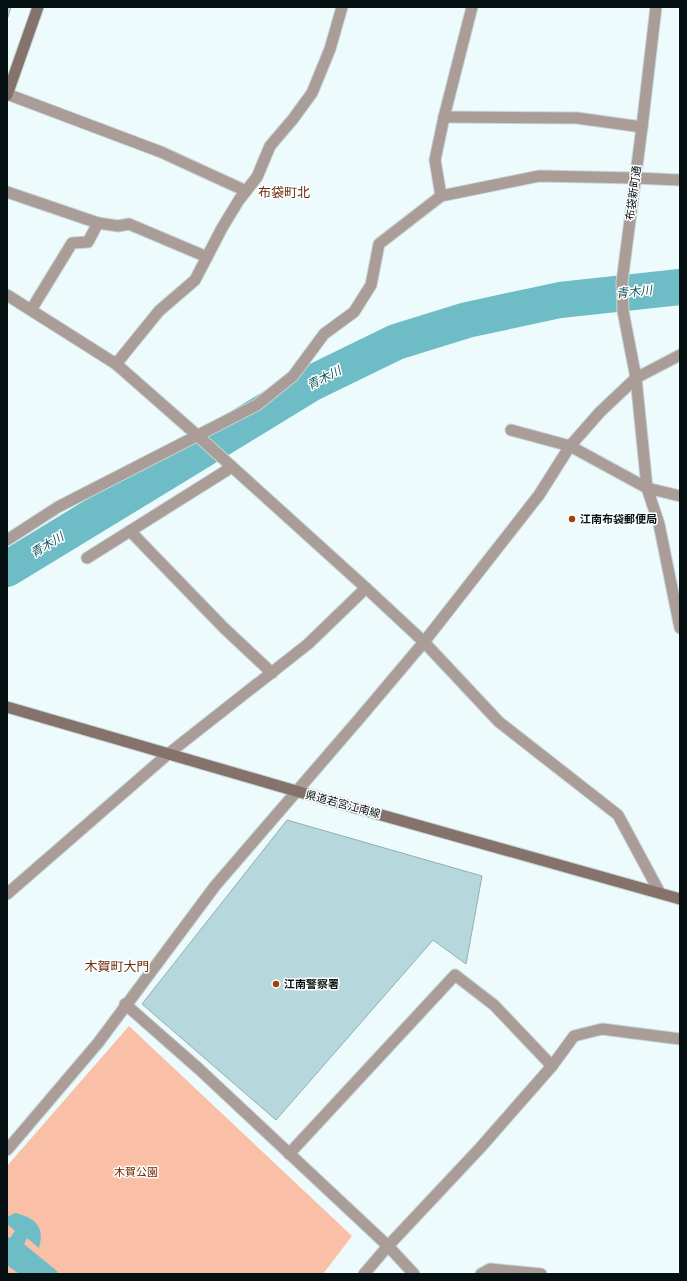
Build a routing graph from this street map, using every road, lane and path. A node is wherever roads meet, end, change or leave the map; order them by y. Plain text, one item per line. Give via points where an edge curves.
1 (38, 7) edge
2 (342, 7) edge
3 (472, 7) edge
4 (656, 7) edge
5 (7, 94) edge
6 (444, 117) junction
7 (642, 127) junction
8 (635, 178) junction
9 (680, 180) edge
10 (246, 191) junction
11 (7, 192) edge
12 (441, 196) junction
13 (98, 223) junction
14 (207, 257) junction
15 (7, 295) edge
16 (31, 310) junction
17 (680, 356) edge
18 (116, 364) junction
19 (636, 378) junction
20 (510, 430) dead end
21 (199, 437) junction
22 (570, 446) junction
23 (232, 467) junction
24 (647, 488) junction
25 (680, 496) edge
26 (130, 531) junction
27 (7, 540) edge
28 (87, 558) dead end
29 (366, 588) junction
30 (680, 628) edge
31 (424, 642) junction
32 (272, 672) junction
33 (7, 707) edge
34 (168, 754) junction
35 (296, 791) junction
36 (660, 893) junction
37 (7, 894) edge
38 (680, 899) edge
39 (125, 1004) junction
40 (680, 1039) edge
41 (552, 1066) junction
42 (7, 1150) edge
43 (289, 1154) junction
44 (388, 1246) junction
45 (364, 1274) edge
46 (414, 1274) edge
47 (481, 1274) edge
48 (540, 1274) edge

1 - 5 main road
2 - 10 street via 330,49 312,93 270,146 257,177
3 - 6 street
4 - 7 street, 布袋新町通
5 - 10 street via 161,152
6 - 7 street via 577,118
6 - 12 street via 434,160
7 - 8 street, 布袋新町通
8 - 9 street
8 - 12 street via 539,176
8 - 19 street, 布袋新町通 via 622,282 623,311
10 - 14 street
11 - 13 street
12 - 21 street via 379,244 371,285 354,312 324,334 293,376 257,405
13 - 14 street via 118,226 129,224
13 - 16 street via 88,242 72,243
14 - 18 street via 195,280 159,311
15 - 16 street
16 - 18 street
17 - 19 street
18 - 21 street
19 - 22 street via 600,412
19 - 24 street, 布袋新町通
20 - 22 street
21 - 23 street
21 - 27 street via 58,507
22 - 24 street
22 - 31 street via 539,495
23 - 26 street
23 - 29 street
24 - 25 street
24 - 30 street, 布袋新町通 via 659,524
26 - 28 street
26 - 32 street via 224,628
29 - 31 street
29 - 32 street via 308,644
31 - 35 street
31 - 36 street via 499,722 618,815
32 - 34 street
33 - 34 main road, 県道若宮江南線
34 - 35 main road, 県道若宮江南線
34 - 37 street
35 - 36 main road, 県道若宮江南線
35 - 39 street via 215,886
36 - 38 main road, 県道若宮江南線
39 - 42 street via 98,1042
39 - 43 street via 199,1068
40 - 41 street via 602,1029 574,1036
41 - 43 street via 494,1005 455,975
41 - 44 street via 481,1147
43 - 44 street
44 - 45 street
44 - 46 street
47 - 48 street via 490,1269

